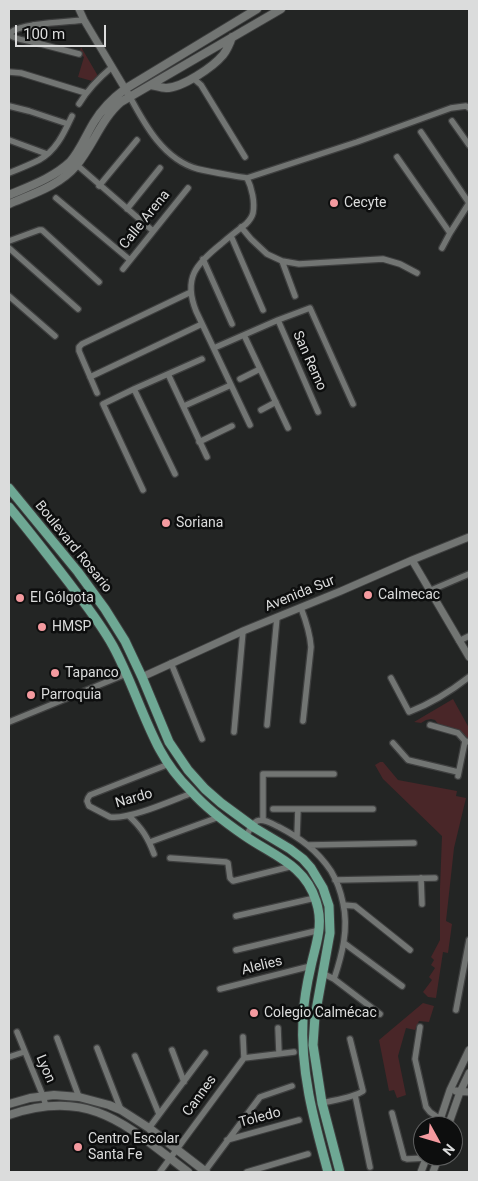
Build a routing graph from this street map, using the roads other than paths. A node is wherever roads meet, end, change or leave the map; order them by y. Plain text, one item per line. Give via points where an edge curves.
1 (79, 9) edge
2 (257, 9) edge
3 (282, 9) edge
4 (84, 20) junction
5 (33, 25) junction
6 (232, 38) junction
7 (32, 42) junction
8 (79, 54) dead end
9 (112, 67) junction
10 (9, 72) edge
11 (201, 72) junction
12 (193, 78) junction
13 (151, 85) junction
14 (201, 85) junction
15 (125, 88) junction
16 (86, 93) junction
17 (130, 97) junction
18 (79, 104) dead end
19 (9, 106) edge
20 (469, 108) edge
21 (72, 116) dead end
22 (452, 121) dead end
23 (68, 124) junction
24 (420, 132) dead end
25 (9, 140) edge
26 (137, 140) dead end
27 (469, 145) edge
28 (47, 154) junction
29 (245, 157) dead end
30 (397, 157) dead end
31 (77, 165) junction
32 (160, 168) dead end
33 (9, 173) edge
34 (247, 178) junction
35 (99, 186) junction
36 (188, 188) dead end
37 (9, 194) edge
38 (56, 198) dead end
39 (469, 203) edge
40 (9, 204) edge
41 (127, 209) junction
42 (242, 227) junction
43 (153, 231) junction
44 (450, 233) junction
45 (231, 236) junction
46 (9, 241) edge
47 (9, 248) edge
48 (442, 248) dead end
49 (203, 259) junction
50 (130, 260) junction
51 (282, 262) junction
52 (123, 269) dead end
53 (417, 273) dead end
54 (99, 282) dead end
55 (190, 292) junction
56 (9, 296) edge
57 (296, 296) dead end
58 (78, 309) dead end
59 (263, 310) dead end
60 (278, 320) junction
61 (202, 324) junction
62 (232, 324) dead end
63 (55, 336) dead end
64 (244, 336) junction
65 (214, 348) junction
66 (202, 359) dead end
67 (260, 369) junction
68 (168, 374) junction
69 (90, 377) junction
70 (240, 379) dead end
71 (231, 385) junction
72 (134, 389) junction
73 (97, 393) dead end
74 (276, 402) junction
75 (353, 404) dead end
76 (184, 406) junction
77 (261, 410) dead end
78 (318, 412) dead end
79 (232, 426) dead end
80 (250, 426) dead end
81 (288, 428) dead end
82 (199, 442) junction
83 (207, 457) dead end
84 (176, 474) dead end
85 (9, 488) edge
86 (143, 490) dead end
87 (9, 507) edge
88 (469, 537) edge
89 (412, 560) junction
90 (469, 574) edge
91 (429, 591) junction
92 (301, 608) junction
93 (105, 609) junction
94 (94, 616) junction
95 (278, 617) junction
96 (243, 631) junction
97 (469, 636) edge
98 (459, 641) junction
99 (469, 658) edge
100 (171, 663) junction
101 (126, 674) junction
102 (142, 677) junction
103 (469, 677) edge
104 (391, 678) dead end
105 (303, 721) dead end
106 (9, 722) edge
107 (267, 725) dead end
108 (430, 726) dead end
109 (234, 732) dead end
110 (202, 739) dead end
111 (467, 742) edge
112 (393, 743) dead end
113 (169, 764) junction
114 (334, 774) dead end
115 (192, 793) junction
116 (273, 808) dead end
117 (298, 809) junction
118 (372, 809) dead end
119 (129, 816) junction
120 (219, 817) junction
121 (264, 820) junction
122 (252, 825) junction
123 (297, 836) junction
124 (246, 837) junction
125 (150, 842) junction
126 (414, 843) dead end
127 (309, 845) junction
128 (154, 854) dead end
129 (170, 858) dead end
130 (293, 866) junction
131 (421, 878) junction
132 (435, 878) dead end
133 (335, 880) junction
134 (315, 898) junction
135 (422, 904) dead end
136 (344, 905) junction
137 (236, 916) dead end
138 (320, 930) junction
139 (469, 940) edge
140 (344, 943) junction
141 (236, 950) dead end
142 (410, 950) dead end
143 (311, 966) junction
144 (322, 973) junction
145 (334, 979) junction
146 (402, 986) dead end
147 (220, 989) dead end
148 (456, 1010) dead end
149 (380, 1014) dead end
150 (420, 1027) dead end
151 (278, 1028) dead end
152 (17, 1032) dead end
153 (243, 1037) dead end
154 (56, 1038) dead end
155 (350, 1039) dead end
156 (97, 1048) dead end
157 (172, 1050) dead end
158 (469, 1050) edge
159 (24, 1052) junction
160 (294, 1052) dead end
161 (279, 1053) junction
162 (205, 1054) dead end
163 (136, 1056) dead end
164 (9, 1057) edge
165 (244, 1058) junction
166 (469, 1073) edge
167 (184, 1082) junction
168 (292, 1086) dead end
169 (450, 1090) junction
170 (460, 1092) junction
171 (469, 1092) edge
172 (355, 1095) junction
173 (43, 1096) junction
174 (79, 1097) junction
175 (322, 1103) junction
176 (9, 1104) edge
177 (46, 1106) junction
178 (121, 1110) junction
179 (392, 1113) dead end
180 (159, 1114) junction
181 (9, 1115) edge
182 (434, 1116) edge
183 (441, 1116) edge
184 (452, 1116) edge
185 (299, 1120) dead end
186 (149, 1128) junction
187 (227, 1140) junction
188 (177, 1150) junction
189 (308, 1154) dead end
190 (170, 1158) junction
191 (413, 1158) edge
192 (370, 1167) dead end
193 (268, 1169) edge
194 (160, 1172) edge
195 (188, 1172) edge
196 (205, 1172) edge
197 (246, 1172) edge
198 (328, 1172) edge
199 (340, 1172) edge

1 - 4 street
2 - 15 main road
3 - 6 main road
4 - 5 street
4 - 9 street
5 - 7 street
5 - 7 street via 10,33 12,38
6 - 11 main road via 224,54
6 - 13 main road
7 - 8 street
9 - 15 street
9 - 16 street
10 - 16 street
11 - 12 main road
11 - 14 street
12 - 13 main road via 167,88
12 - 14 street
13 - 17 main road
14 - 29 street
15 - 17 street
15 - 37 main road via 94,121 71,161 53,175
16 - 18 street
17 - 31 main road via 113,108
17 - 34 street via 154,136 180,162 195,169
19 - 23 street
20 - 34 street via 451,108
21 - 23 street
22 - 27 street
23 - 28 street via 59,142
24 - 39 street
25 - 28 street
26 - 35 street
28 - 33 street
30 - 44 street
31 - 35 street
31 - 40 main road via 60,181
32 - 41 street
34 - 42 street via 252,188 253,212
35 - 41 street
36 - 43 street, Calle Arena
38 - 50 street
39 - 44 street
41 - 43 street
42 - 45 street
42 - 51 street via 267,254
43 - 50 street, Calle Arena
44 - 48 street
45 - 49 street
45 - 59 street
46 - 54 street via 42,230
47 - 58 street
49 - 55 street via 194,274
49 - 62 street
50 - 52 street, Calle Arena
51 - 53 street via 299,264 383,259
51 - 57 street
55 - 61 street
55 - 69 street via 82,344 79,352
56 - 63 street
60 - 64 street
60 - 75 street via 310,308
60 - 78 street, San Remo
61 - 65 street
61 - 69 street
64 - 65 street
64 - 67 street
65 - 71 street
66 - 68 street
67 - 70 street
67 - 74 street
68 - 72 street
68 - 76 street
69 - 73 street
71 - 76 street
71 - 80 street
72 - 84 street
72 - 86 street via 103,404
74 - 77 street
74 - 81 street
76 - 82 street
79 - 82 street
82 - 83 street
85 - 93 main road, Boulevard Rosario
87 - 94 main road, Boulevard Rosario
88 - 89 street, Avenida Sur
89 - 91 street
89 - 92 street, Avenida Sur
90 - 91 street
91 - 98 street
92 - 95 street, Avenida Sur
92 - 105 street via 311,647
93 - 94 main road
93 - 102 main road, Boulevard Rosario
94 - 101 main road, Boulevard Rosario via 114,647
95 - 96 street, Avenida Sur
95 - 107 street
96 - 100 street, Avenida Sur
96 - 109 street
97 - 98 street
98 - 99 street
100 - 102 street, Avenida Sur
100 - 110 street
101 - 106 street
101 - 113 main road, Boulevard Rosario
102 - 122 main road, Boulevard Rosario via 179,758 205,789
103 - 104 street via 449,692 409,712
108 - 111 street via 458,733
111 - 112 street via 458,774 408,760
113 - 115 main road, Boulevard Rosario
113 - 119 street, Nardo via 88,798 89,806 110,817
114 - 121 street via 263,774
115 - 119 street, Nardo
115 - 120 main road, Boulevard Rosario
116 - 117 street
117 - 118 street
117 - 123 street
119 - 125 street
120 - 124 main road, Boulevard Rosario
120 - 125 street
121 - 122 street
121 - 123 street
122 - 124 street
122 - 144 main road, Boulevard Rosario via 303,859 323,888 331,928
123 - 127 street
124 - 130 main road, Boulevard Rosario
125 - 128 street
126 - 127 street
127 - 133 street
129 - 130 street via 226,862 233,881
130 - 134 main road, Boulevard Rosario via 306,880
131 - 132 street
131 - 133 street
131 - 135 street
133 - 136 street
134 - 137 street
134 - 138 main road, Boulevard Rosario
136 - 140 street
136 - 142 street via 355,906
138 - 141 street
138 - 143 main road
139 - 148 street
140 - 145 street
140 - 146 street
143 - 147 street, Alelies
143 - 198 main road via 303,1014 304,1057 313,1117
144 - 145 street
144 - 175 main road, Boulevard Rosario via 313,1045
145 - 149 street
150 - 182 street via 415,1059 426,1107
151 - 161 street
152 - 159 street, Lyon
153 - 165 street
154 - 174 street
155 - 172 street via 363,1090
156 - 178 street
157 - 167 street
158 - 169 street
159 - 164 street, Lyon
159 - 173 street, Lyon
160 - 161 street
161 - 165 street
162 - 167 street
163 - 180 street
165 - 188 street, Cannes
166 - 170 street
167 - 180 street
168 - 187 street via 260,1096
169 - 170 street
169 - 183 street
170 - 171 street
170 - 184 street
172 - 175 street
172 - 192 street
173 - 174 main road
173 - 176 main road
173 - 177 street, Lyon
174 - 178 main road
175 - 199 main road, Boulevard Rosario
177 - 181 main road
177 - 190 main road via 74,1106 113,1118
178 - 186 main road
179 - 191 street via 405,1158
180 - 186 street
185 - 187 street, Toledo
186 - 188 main road
187 - 196 street
188 - 190 street, Cannes
188 - 196 main road
189 - 193 street
190 - 194 street, Cannes
190 - 195 main road
193 - 197 street

